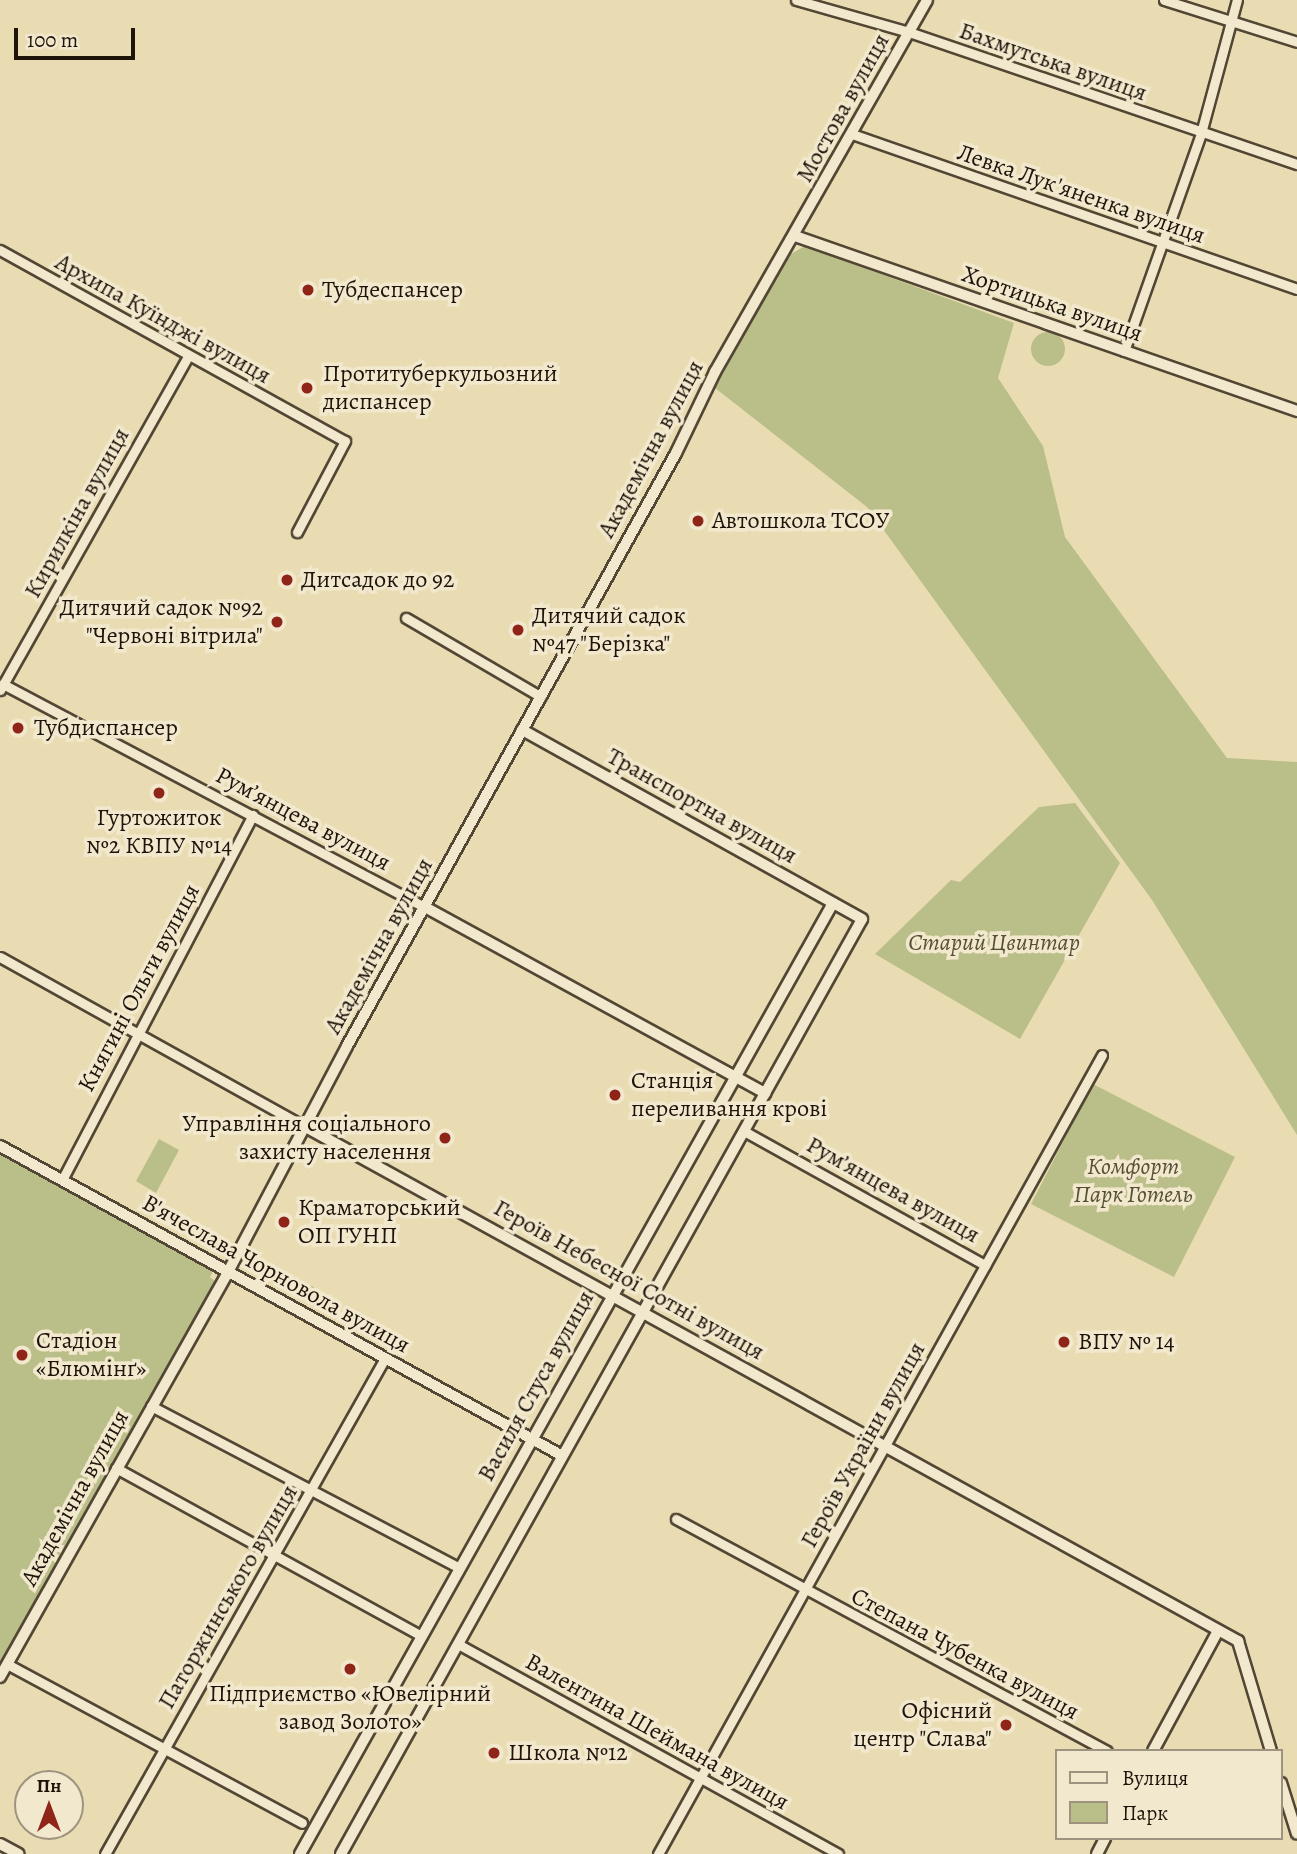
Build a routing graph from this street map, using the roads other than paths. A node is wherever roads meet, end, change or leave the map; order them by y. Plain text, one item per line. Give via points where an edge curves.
1 (796, 0) edge
2 (927, 0) edge
3 (1164, 0) edge
4 (1237, 0) edge
5 (1230, 22) junction
6 (909, 32) junction
7 (1297, 42) edge
8 (1201, 133) junction
9 (852, 134) junction
10 (1297, 164) edge
11 (794, 236) junction
12 (1162, 243) junction
13 (0, 250) edge
14 (1297, 289) edge
15 (1124, 351) junction
16 (188, 356) junction
17 (1297, 411) edge
18 (297, 532) dead end
19 (406, 618) dead end
20 (2, 687) edge
21 (541, 696) junction
22 (523, 730) junction
23 (253, 816) junction
24 (833, 903) junction
25 (425, 907) junction
26 (0, 957) edge
27 (136, 1033) junction
28 (1101, 1055) dead end
29 (734, 1076) junction
30 (765, 1093) junction
31 (304, 1126) junction
32 (744, 1131) junction
33 (0, 1146) edge
34 (62, 1180) junction
35 (985, 1265) junction
36 (228, 1272) junction
37 (612, 1294) junction
38 (644, 1311) junction
39 (385, 1358) junction
40 (151, 1406) junction
41 (531, 1438) junction
42 (886, 1444) junction
43 (561, 1455) junction
44 (116, 1468) junction
45 (311, 1490) junction
46 (676, 1519) dead end
47 (275, 1554) junction
48 (459, 1568) junction
49 (804, 1591) junction
50 (1218, 1631) junction
51 (421, 1636) junction
52 (458, 1644) junction
53 (7, 1664) junction
54 (0, 1677) edge
55 (164, 1748) junction
56 (1103, 1749) edge
57 (1154, 1749) edge
58 (1271, 1749) edge
59 (700, 1779) junction
60 (1283, 1789) edge
61 (302, 1823) dead end
62 (1297, 1834) edge
63 (0, 1844) edge
64 (19, 1854) edge
65 (105, 1854) edge
66 (300, 1854) edge
67 (341, 1854) edge
68 (658, 1854) edge
69 (838, 1854) edge

1 - 6 street, Бахмутська вулиця
2 - 6 street, Мостова вулиця
3 - 5 street
4 - 5 street
5 - 7 street
5 - 8 street
6 - 8 street, Бахмутська вулиця
6 - 9 street, Мостова вулиця
8 - 10 street, Бахмутська вулиця
8 - 12 street
9 - 11 street, Мостова вулиця
9 - 12 street, Левка Лук'яненка вулиця
11 - 15 street, Хортицька вулиця
11 - 21 street, Академічна вулиця
12 - 14 street, Левка Лук'яненка вулиця
12 - 15 street
13 - 16 street, Архипа Куїнджі вулиця
15 - 17 street, Хортицька вулиця
16 - 18 street, Архипа Куїнджі вулиця via 345,441
16 - 20 street, Кирилкіна вулиця
19 - 21 street
20 - 23 street, Рум’янцева вулиця
21 - 22 street, Академічна вулиця
22 - 24 street, Транспортна вулиця
22 - 25 street, Академічна вулиця
23 - 25 street, Рум’янцева вулиця
23 - 27 street, Княгині Ольги вулиця
24 - 29 street, Василя Стуса вулиця
24 - 30 street, Транспортна вулиця via 862,919
25 - 29 street, Рум’янцева вулиця
25 - 31 street, Академічна вулиця
26 - 27 street, Героїв Небесної Сотні вулиця
27 - 31 street, Героїв Небесної Сотні вулиця
27 - 34 street, Княгині Ольги вулиця
28 - 35 street, Героїв України вулиця
29 - 30 street, Рум’янцева вулиця
29 - 37 street, Василя Стуса вулиця
30 - 32 street
31 - 36 street, Академічна вулиця
31 - 37 street, Героїв Небесної Сотні вулиця
32 - 35 street, Рум’янцева вулиця
32 - 38 street
33 - 34 street, В'ячеслава Чорновола вулиця
34 - 36 street, В'ячеслава Чорновола вулиця
35 - 42 street, Героїв України вулиця
36 - 39 street, В'ячеслава Чорновола вулиця
36 - 40 street, Академічна вулиця
37 - 38 street, Героїв Небесної Сотні вулиця
37 - 41 street, Василя Стуса вулиця
38 - 42 street, Героїв Небесної Сотні вулиця
38 - 43 street
39 - 41 street, В'ячеслава Чорновола вулиця
39 - 45 street, Паторжинського вулиця
40 - 44 street, Академічна вулиця
40 - 45 street
41 - 43 street, В'ячеслава Чорновола вулиця
41 - 48 street, Василя Стуса вулиця
42 - 49 street, Героїв України вулиця
42 - 50 street, Героїв Небесної Сотні вулиця
43 - 52 street
44 - 47 street
44 - 53 street, Академічна вулиця
45 - 47 street, Паторжинського вулиця
45 - 48 street
46 - 49 street
47 - 51 street
47 - 55 street, Паторжинського вулиця
48 - 51 street, Василя Стуса вулиця
49 - 56 street, Степана Чубенка вулиця
49 - 59 street, Героїв України вулиця
50 - 57 street
50 - 58 street, Героїв Небесної Сотні вулиця via 1238,1641
51 - 66 street, Василя Стуса вулиця
52 - 59 street, Валентина Шеймана вулиця
52 - 67 street
53 - 54 street, Академічна вулиця
53 - 55 street
55 - 61 street
55 - 65 street, Паторжинського вулиця
59 - 68 street, Героїв України вулиця
59 - 69 street, Валентина Шеймана вулиця
60 - 62 street
63 - 64 street

